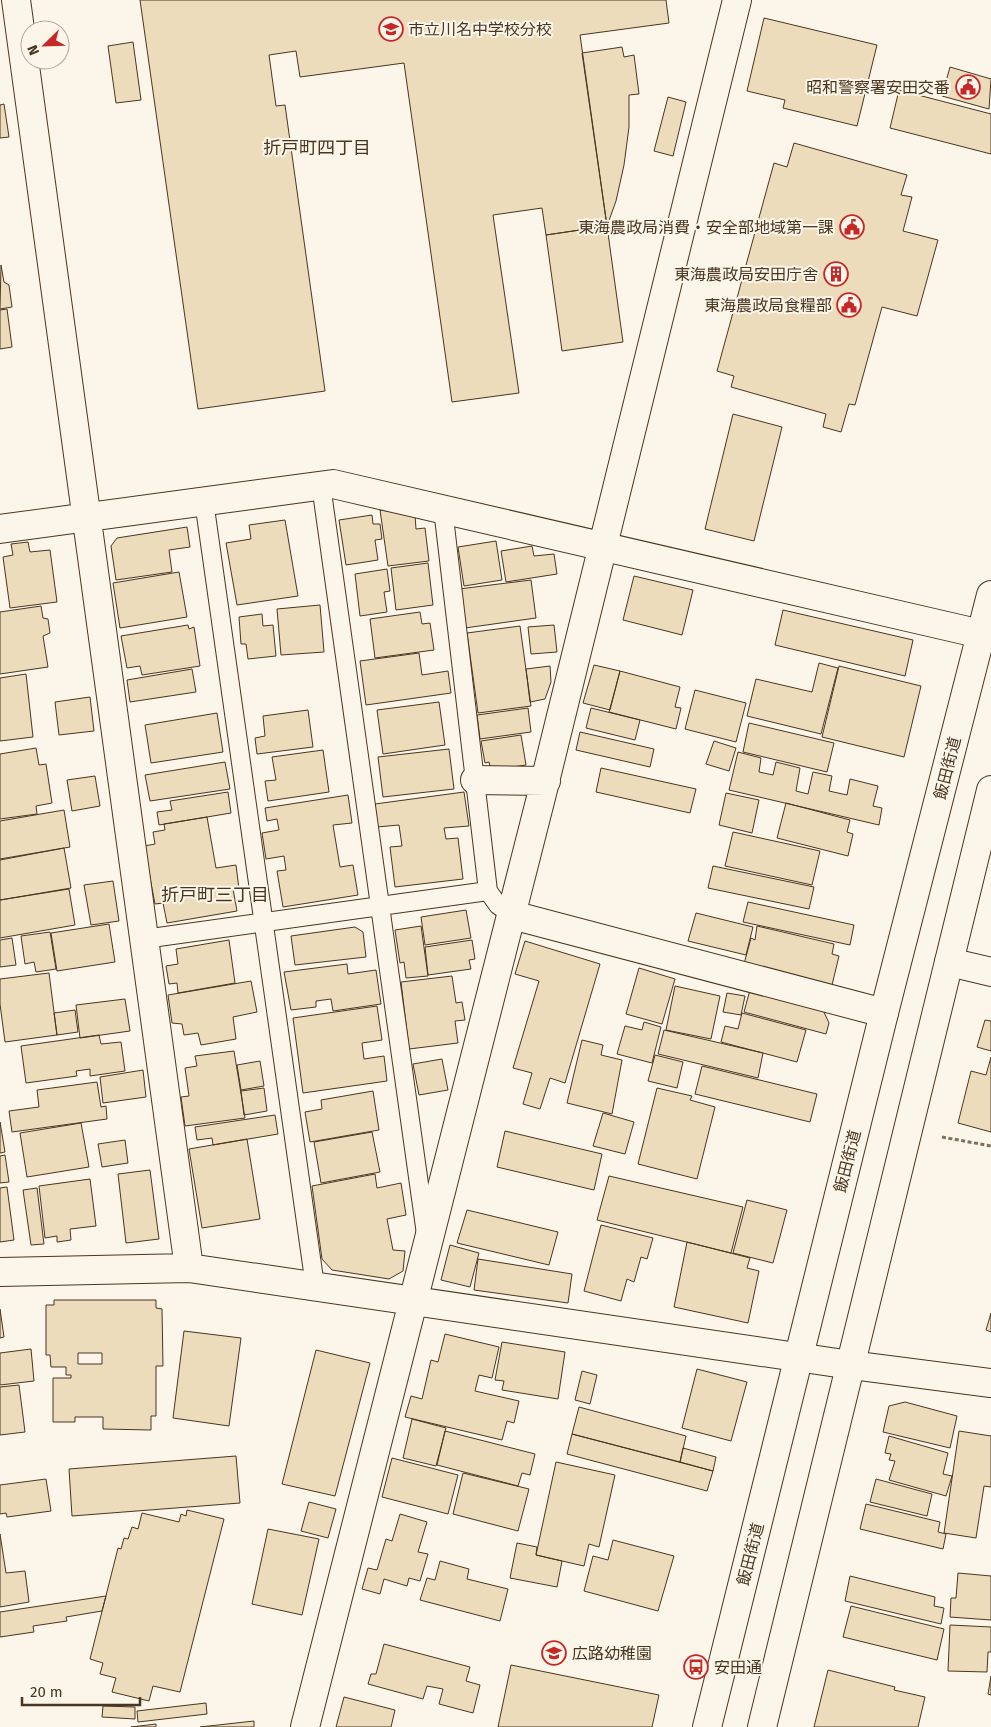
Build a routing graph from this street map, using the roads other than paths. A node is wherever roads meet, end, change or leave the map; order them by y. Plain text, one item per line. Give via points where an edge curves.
1 (16, 0) edge
2 (737, 0) edge
3 (321, 485) junction
4 (204, 502) junction
5 (443, 509) junction
6 (86, 518) junction
7 (0, 529) edge
8 (604, 546) junction
9 (991, 595) edge
10 (981, 634) junction
11 (475, 780) junction
12 (546, 781) junction
13 (991, 790) edge
14 (488, 891) junction
15 (380, 906) junction
16 (512, 915) junction
17 (264, 922) junction
18 (144, 939) junction
19 (949, 962) junction
20 (991, 972) edge
21 (884, 1012) junction
22 (428, 1252) junction
23 (189, 1268) junction
24 (0, 1272) edge
25 (315, 1286) junction
26 (416, 1300) junction
27 (798, 1358) junction
28 (850, 1365) junction
29 (991, 1383) edge
30 (305, 1727) edge
31 (707, 1727) edge
32 (762, 1727) edge

1 - 6 main road
2 - 8 main road
3 - 4 main road
3 - 5 main road via 333,484
3 - 15 lane
4 - 6 main road
4 - 17 lane
5 - 8 main road
5 - 11 lane
6 - 7 main road
6 - 18 main road
8 - 10 main road
8 - 12 main road
9 - 10 main road, 飯田街道
10 - 21 main road, 飯田街道
11 - 12 main road
11 - 14 lane
12 - 16 main road
13 - 19 main road
14 - 15 lane
14 - 16 lane via 498,905
15 - 17 lane
15 - 22 lane
16 - 21 main road
16 - 22 main road
17 - 18 lane
17 - 25 lane
18 - 23 main road
19 - 20 main road
19 - 28 main road
21 - 27 main road, 飯田街道
22 - 26 main road
23 - 24 main road
23 - 25 main road
25 - 26 main road
26 - 27 main road
26 - 30 main road
27 - 28 main road
27 - 31 main road, 飯田街道
28 - 29 main road
28 - 32 main road

